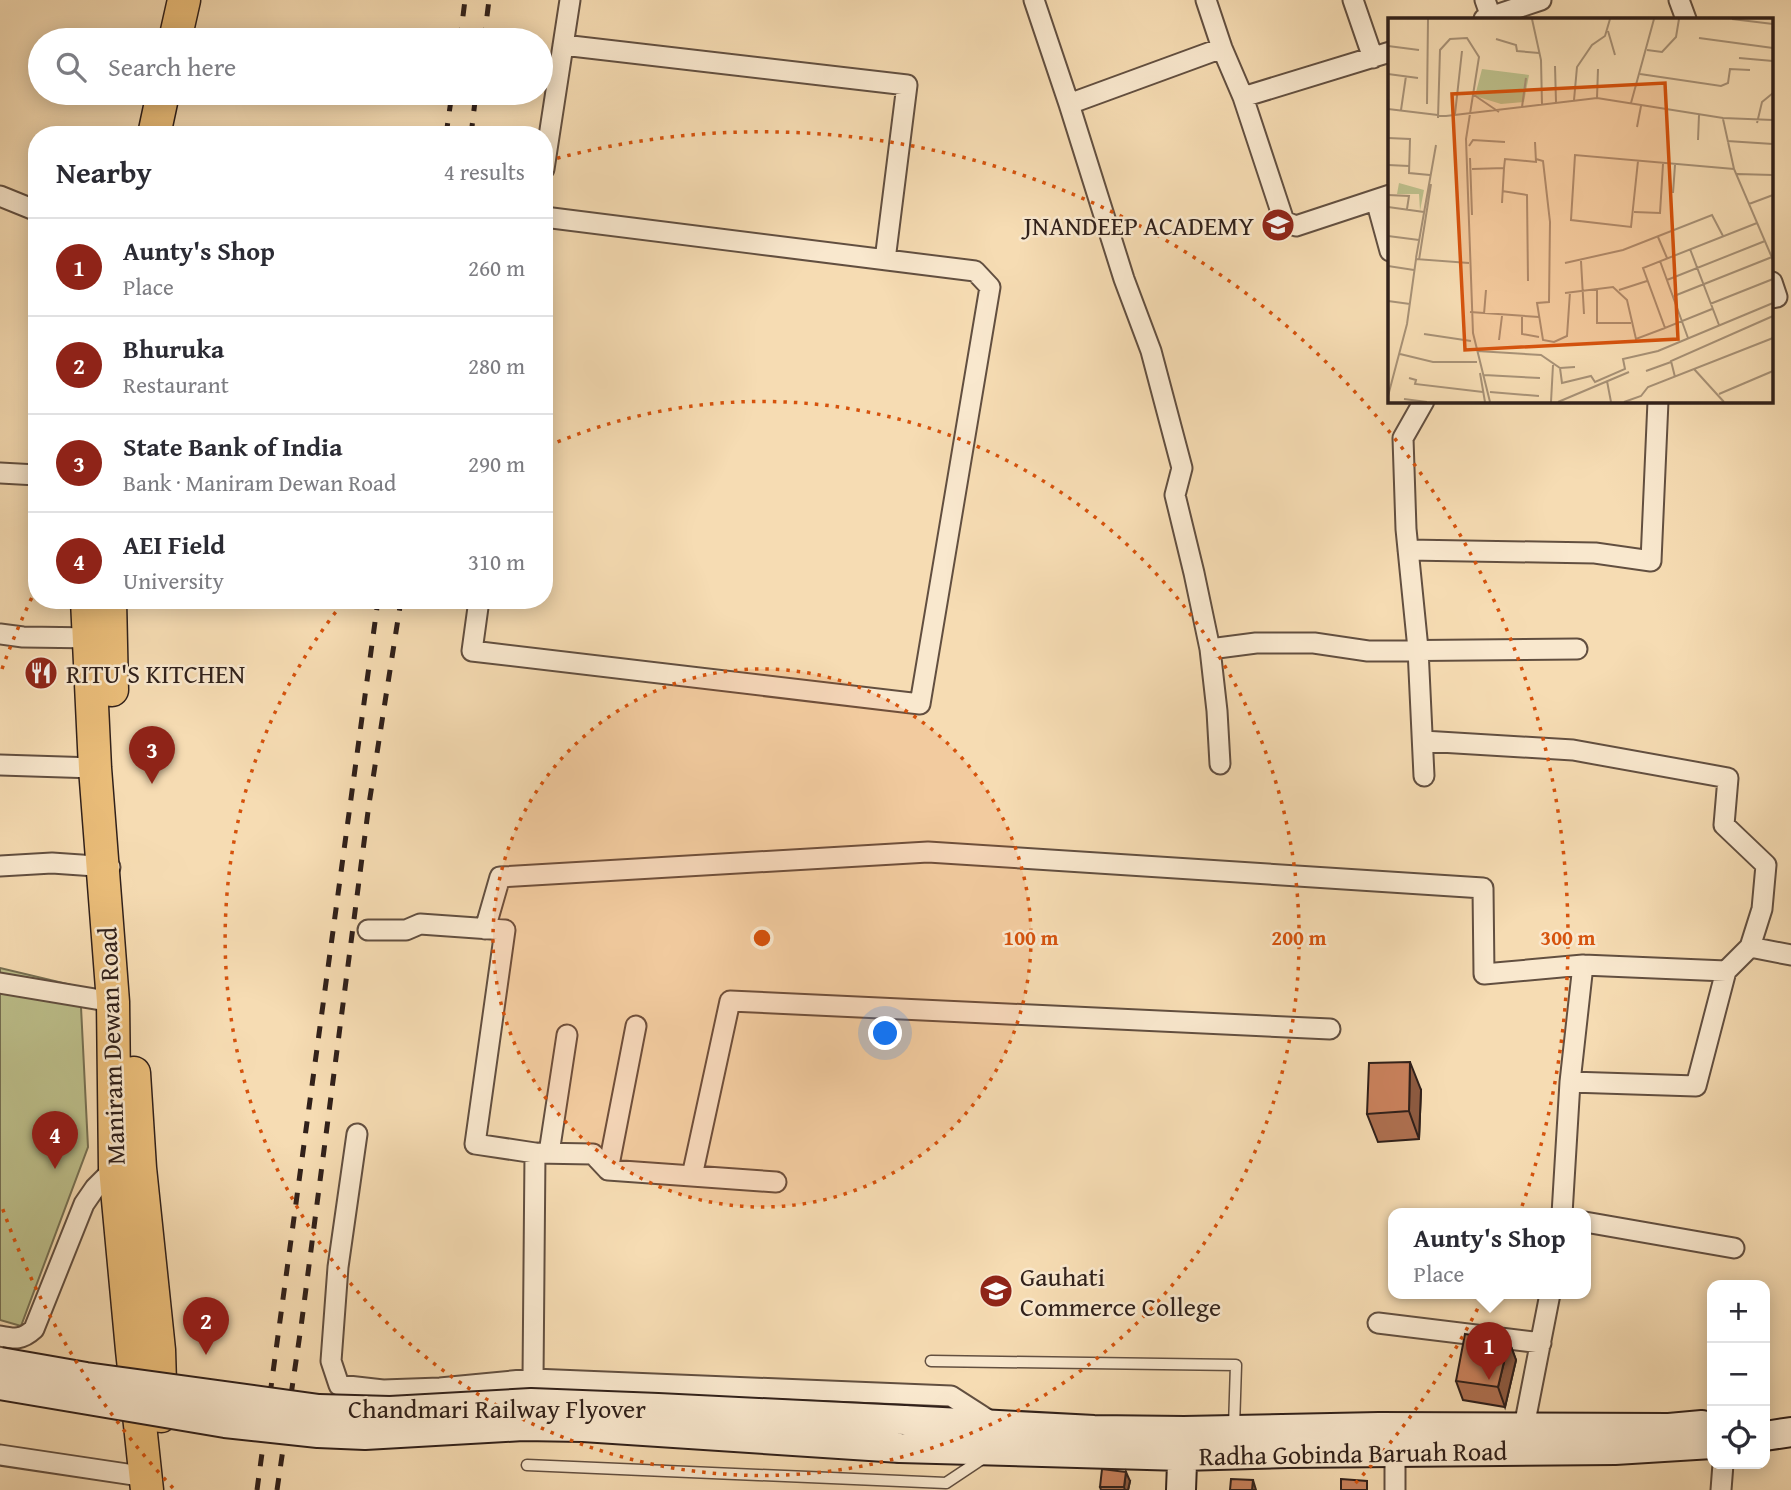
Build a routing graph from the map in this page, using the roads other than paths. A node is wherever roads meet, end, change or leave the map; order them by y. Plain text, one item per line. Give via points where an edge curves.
1 (168, 0) edge
2 (184, 0) edge
3 (570, 0) edge
4 (1034, 0) edge
5 (1206, 0) edge
6 (1353, 0) edge
7 (1541, 0) edge
8 (1679, 0) edge
9 (1486, 12) edge
10 (1686, 18) edge
11 (162, 28) edge
12 (177, 28) edge
13 (563, 45) junction
14 (1222, 48) junction
15 (1382, 55) edge
16 (1243, 97) junction
17 (1069, 104) junction
18 (144, 105) edge
19 (160, 105) edge
20 (140, 126) edge
21 (156, 126) edge
22 (551, 126) edge
23 (0, 196) edge
24 (1383, 197) edge
25 (28, 207) edge
26 (553, 218) edge
27 (1388, 236) edge
28 (885, 260) junction
29 (1423, 402) edge
30 (1658, 402) edge
31 (0, 473) edge
32 (28, 475) edge
33 (1408, 550) junction
34 (90, 609) edge
35 (107, 609) edge
36 (478, 609) edge
37 (0, 634) edge
38 (99, 638) junction
39 (1210, 649) junction
40 (1418, 649) junction
41 (1577, 649) dead end
42 (1423, 741) junction
43 (1220, 764) dead end
44 (0, 765) edge
45 (96, 768) junction
46 (1424, 776) dead end
47 (0, 866) edge
48 (110, 867) junction
49 (485, 929) junction
50 (368, 930) dead end
51 (1750, 947) junction
52 (1791, 955) edge
53 (1583, 965) junction
54 (1726, 971) junction
55 (0, 983) edge
56 (113, 1002) junction
57 (636, 1026) dead end
58 (1330, 1029) dead end
59 (567, 1035) dead end
60 (1570, 1083) junction
61 (357, 1134) dead end
62 (542, 1153) junction
63 (128, 1168) junction
64 (608, 1170) junction
65 (692, 1176) junction
66 (775, 1182) dead end
67 (1562, 1208) edge
68 (1591, 1223) edge
69 (1734, 1248) dead end
70 (1549, 1299) edge
71 (1378, 1324) dead end
72 (0, 1336) edge
73 (1541, 1343) junction
74 (932, 1361) dead end
75 (0, 1362) edge
76 (533, 1379) junction
77 (0, 1385) edge
78 (1791, 1414) edge
79 (1770, 1417) edge
80 (1707, 1424) edge
81 (1234, 1430) junction
82 (1791, 1432) edge
83 (902, 1434) junction
84 (1770, 1435) edge
85 (995, 1438) junction
86 (1522, 1439) junction
87 (1183, 1443) junction
88 (1707, 1444) edge
89 (1395, 1452) junction
90 (0, 1455) edge
91 (527, 1465) dead end
92 (1723, 1469) edge
93 (153, 1486) edge
94 (1181, 1490) edge
95 (1395, 1490) edge
96 (1721, 1490) edge

1 - 11 main road
2 - 12 main road
3 - 13 street
4 - 17 street
5 - 14 street
6 - 15 street
7 - 9 street
8 - 10 street
13 - 22 street
13 - 28 street via 907,85
14 - 16 street
14 - 17 street
15 - 16 street
16 - 24 street via 1284,221 1296,226
17 - 39 street via 1151,351 1182,468 1175,495
18 - 20 main road
19 - 21 main road
23 - 25 street
24 - 27 street
26 - 28 street
28 - 36 street via 975,271 990,287 920,704 472,651
29 - 33 street via 1403,438
30 - 33 street via 1651,561 1595,553
31 - 32 street
33 - 40 street
34 - 38 main road, Maniram Dewan Road
35 - 38 main road, Maniram Dewan Road
37 - 38 street
38 - 45 main road, Maniram Dewan Road
38 - 48 main road, Maniram Dewan Road
39 - 40 street via 1256,643 1314,643 1368,651
39 - 43 street
40 - 41 street
40 - 42 street
42 - 46 street
42 - 51 street via 1573,750 1728,778 1724,825 1766,865 1762,909
44 - 45 street
45 - 48 main road, Maniram Dewan Road
47 - 48 street
48 - 56 main road, Maniram Dewan Road
48 - 63 main road, Maniram Dewan Road
49 - 50 street via 421,924 406,930
49 - 53 street via 500,877 928,852 1483,888 1484,974
49 - 62 street via 505,930 475,1144
51 - 52 street
51 - 54 street
53 - 54 street
53 - 60 street
54 - 60 street via 1696,1086
55 - 56 street
56 - 63 main road, Maniram Dewan Road
57 - 64 street
58 - 65 street via 730,1001
59 - 62 street
60 - 67 street
61 - 76 street via 338,1267 331,1361 339,1385 383,1390
62 - 64 street via 593,1154
62 - 76 street
63 - 72 street via 95,1188 84,1204 34,1329 24,1338
63 - 93 main road, Maniram Dewan Road via 132,1350
64 - 65 street
65 - 66 street
68 - 69 street
70 - 73 street
71 - 73 street
73 - 86 street
74 - 81 lane via 1236,1365
75 - 83 main road, Chandmari Railway Flyover, bridge via 319,1409 390,1411 531,1403 658,1408
76 - 85 street via 951,1396
77 - 83 main road, Chandmari Railway Flyover, bridge via 225,1423 365,1436 523,1426
78 - 79 main road
80 - 86 main road, Radha Gobinda Baruah Road
81 - 86 main road, Radha Gobinda Baruah Road via 1380,1427
81 - 87 main road, Radha Gobinda Baruah Road
82 - 84 main road
83 - 85 main road, Chandmari Railway Flyover
85 - 87 main road, Radha Gobinda Baruah Road
85 - 91 lane via 946,1483
86 - 88 main road, Radha Gobinda Baruah Road via 1615,1450
86 - 89 main road, Radha Gobinda Baruah Road
87 - 89 main road, Radha Gobinda Baruah Road via 1288,1453
87 - 94 main road
89 - 95 street
90 - 93 street
92 - 96 street

